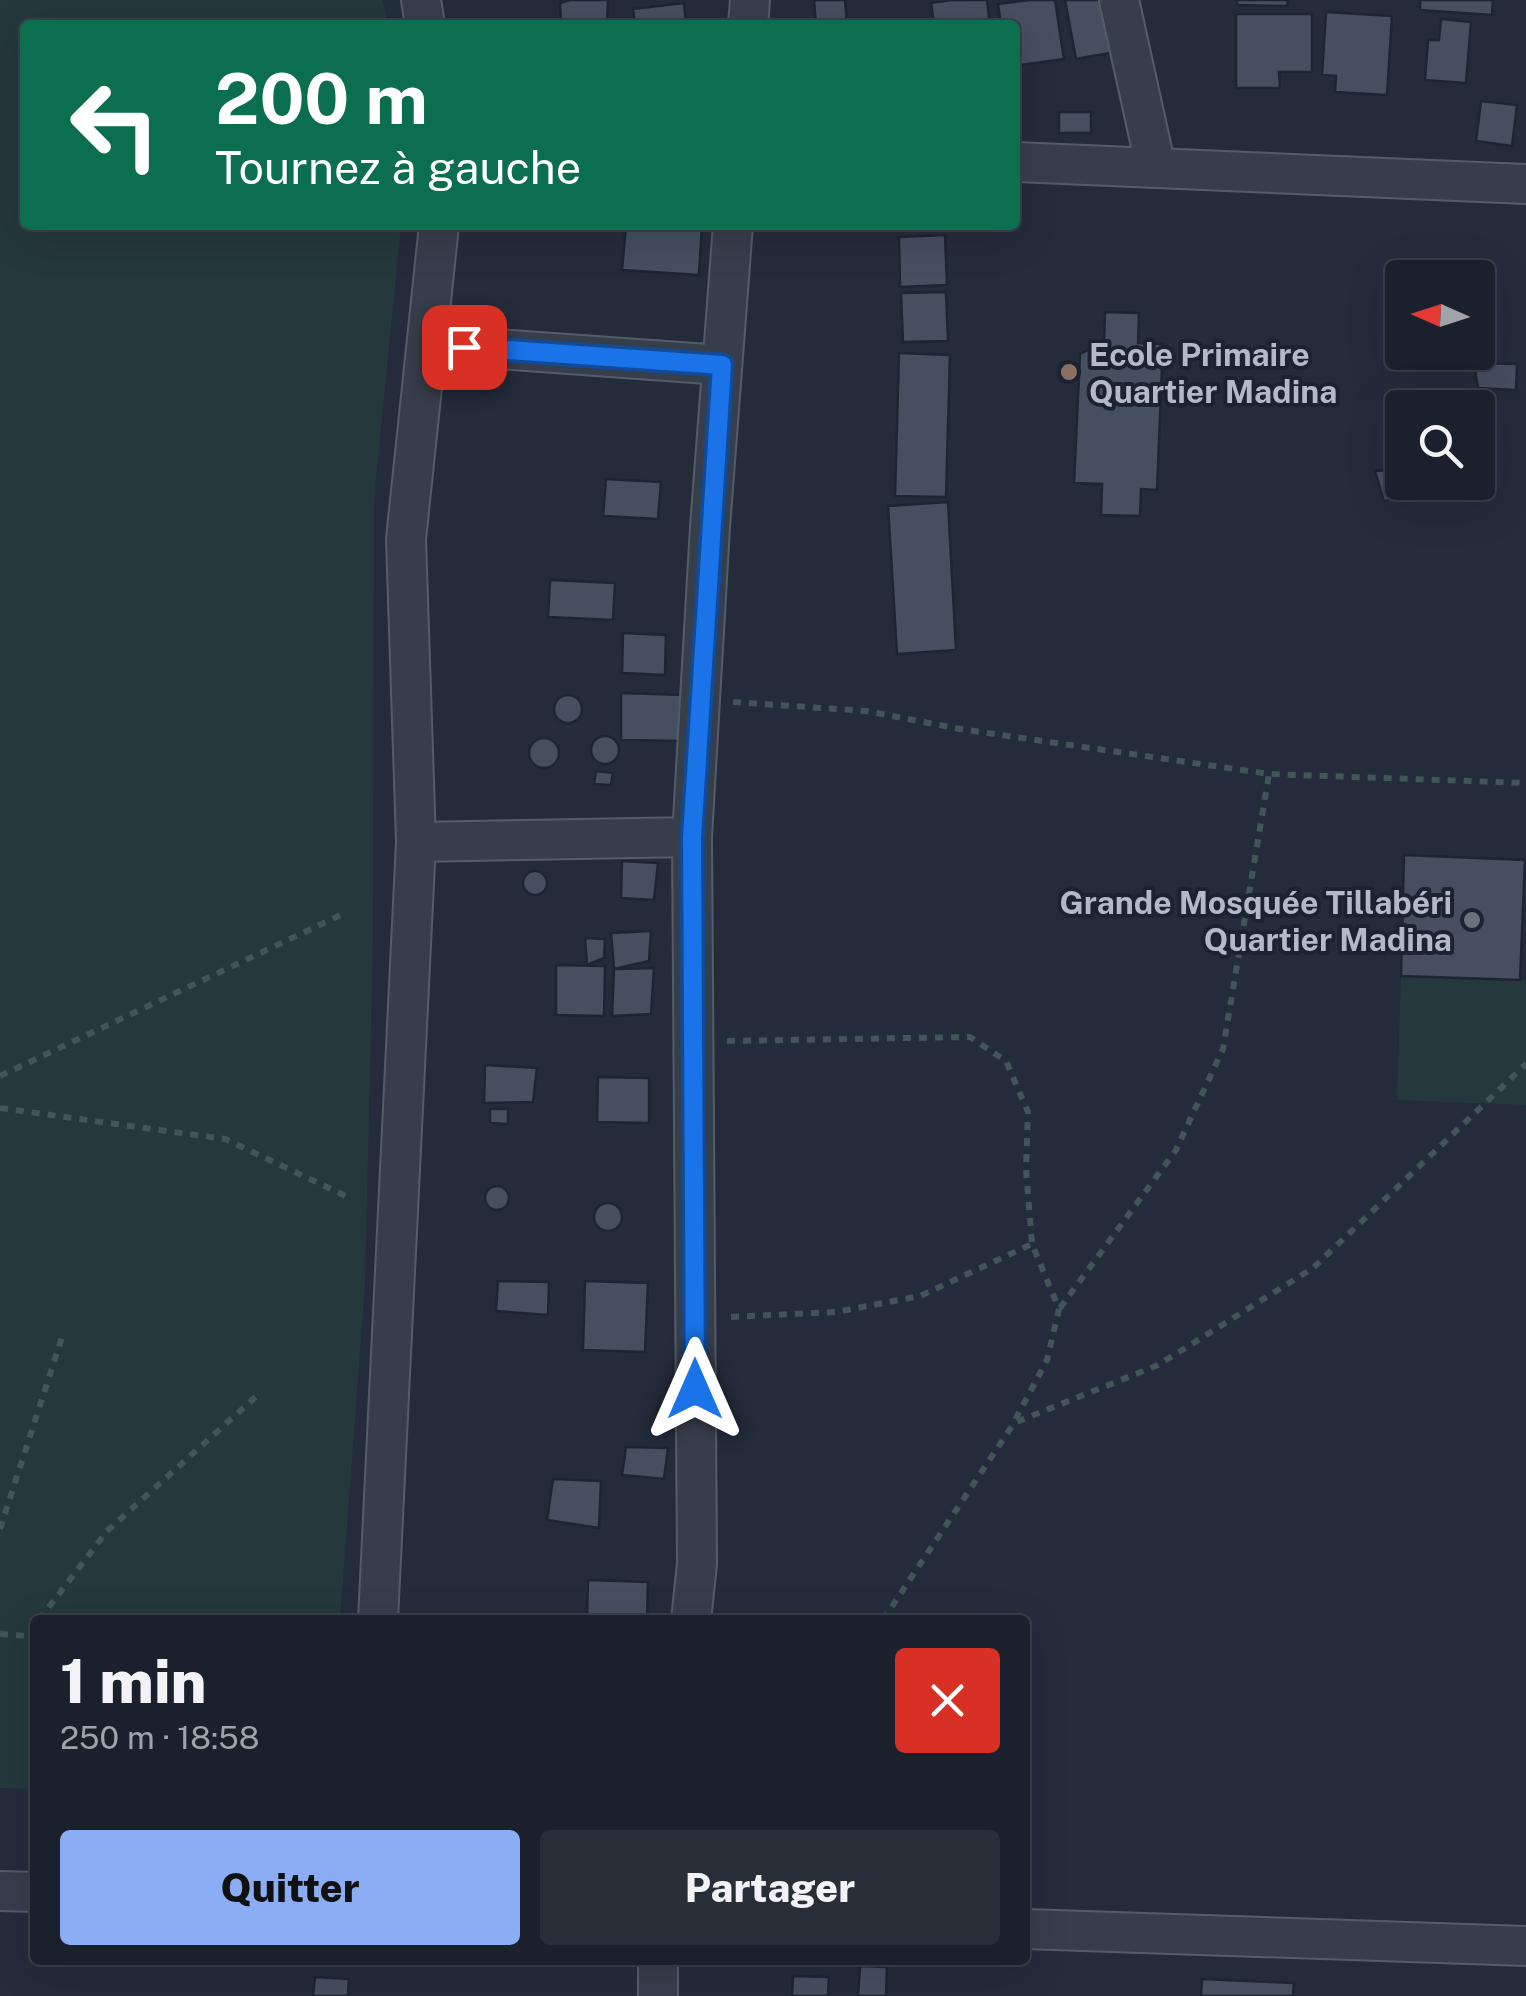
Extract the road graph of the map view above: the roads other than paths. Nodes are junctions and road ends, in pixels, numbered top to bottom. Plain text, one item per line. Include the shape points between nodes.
1 (1119, 0) edge
2 (1020, 162) edge
3 (1156, 168) junction
4 (1526, 184) edge
5 (439, 230) edge
6 (733, 230) edge
7 (426, 344) junction
8 (722, 365) junction
9 (692, 838) junction
10 (416, 842) junction
11 (378, 1615) edge
12 (692, 1615) edge
13 (0, 1891) edge
14 (30, 1892) edge
15 (1030, 1928) edge
16 (1526, 1946) edge
17 (658, 1965) edge
18 (658, 1996) edge

1 - 3 street
2 - 3 street
3 - 4 street
5 - 7 street
6 - 8 street
7 - 8 street
7 - 10 street via 406,539
8 - 9 street
9 - 10 street
9 - 12 street via 697,1564
10 - 11 street
13 - 14 street
15 - 16 street
17 - 18 street

